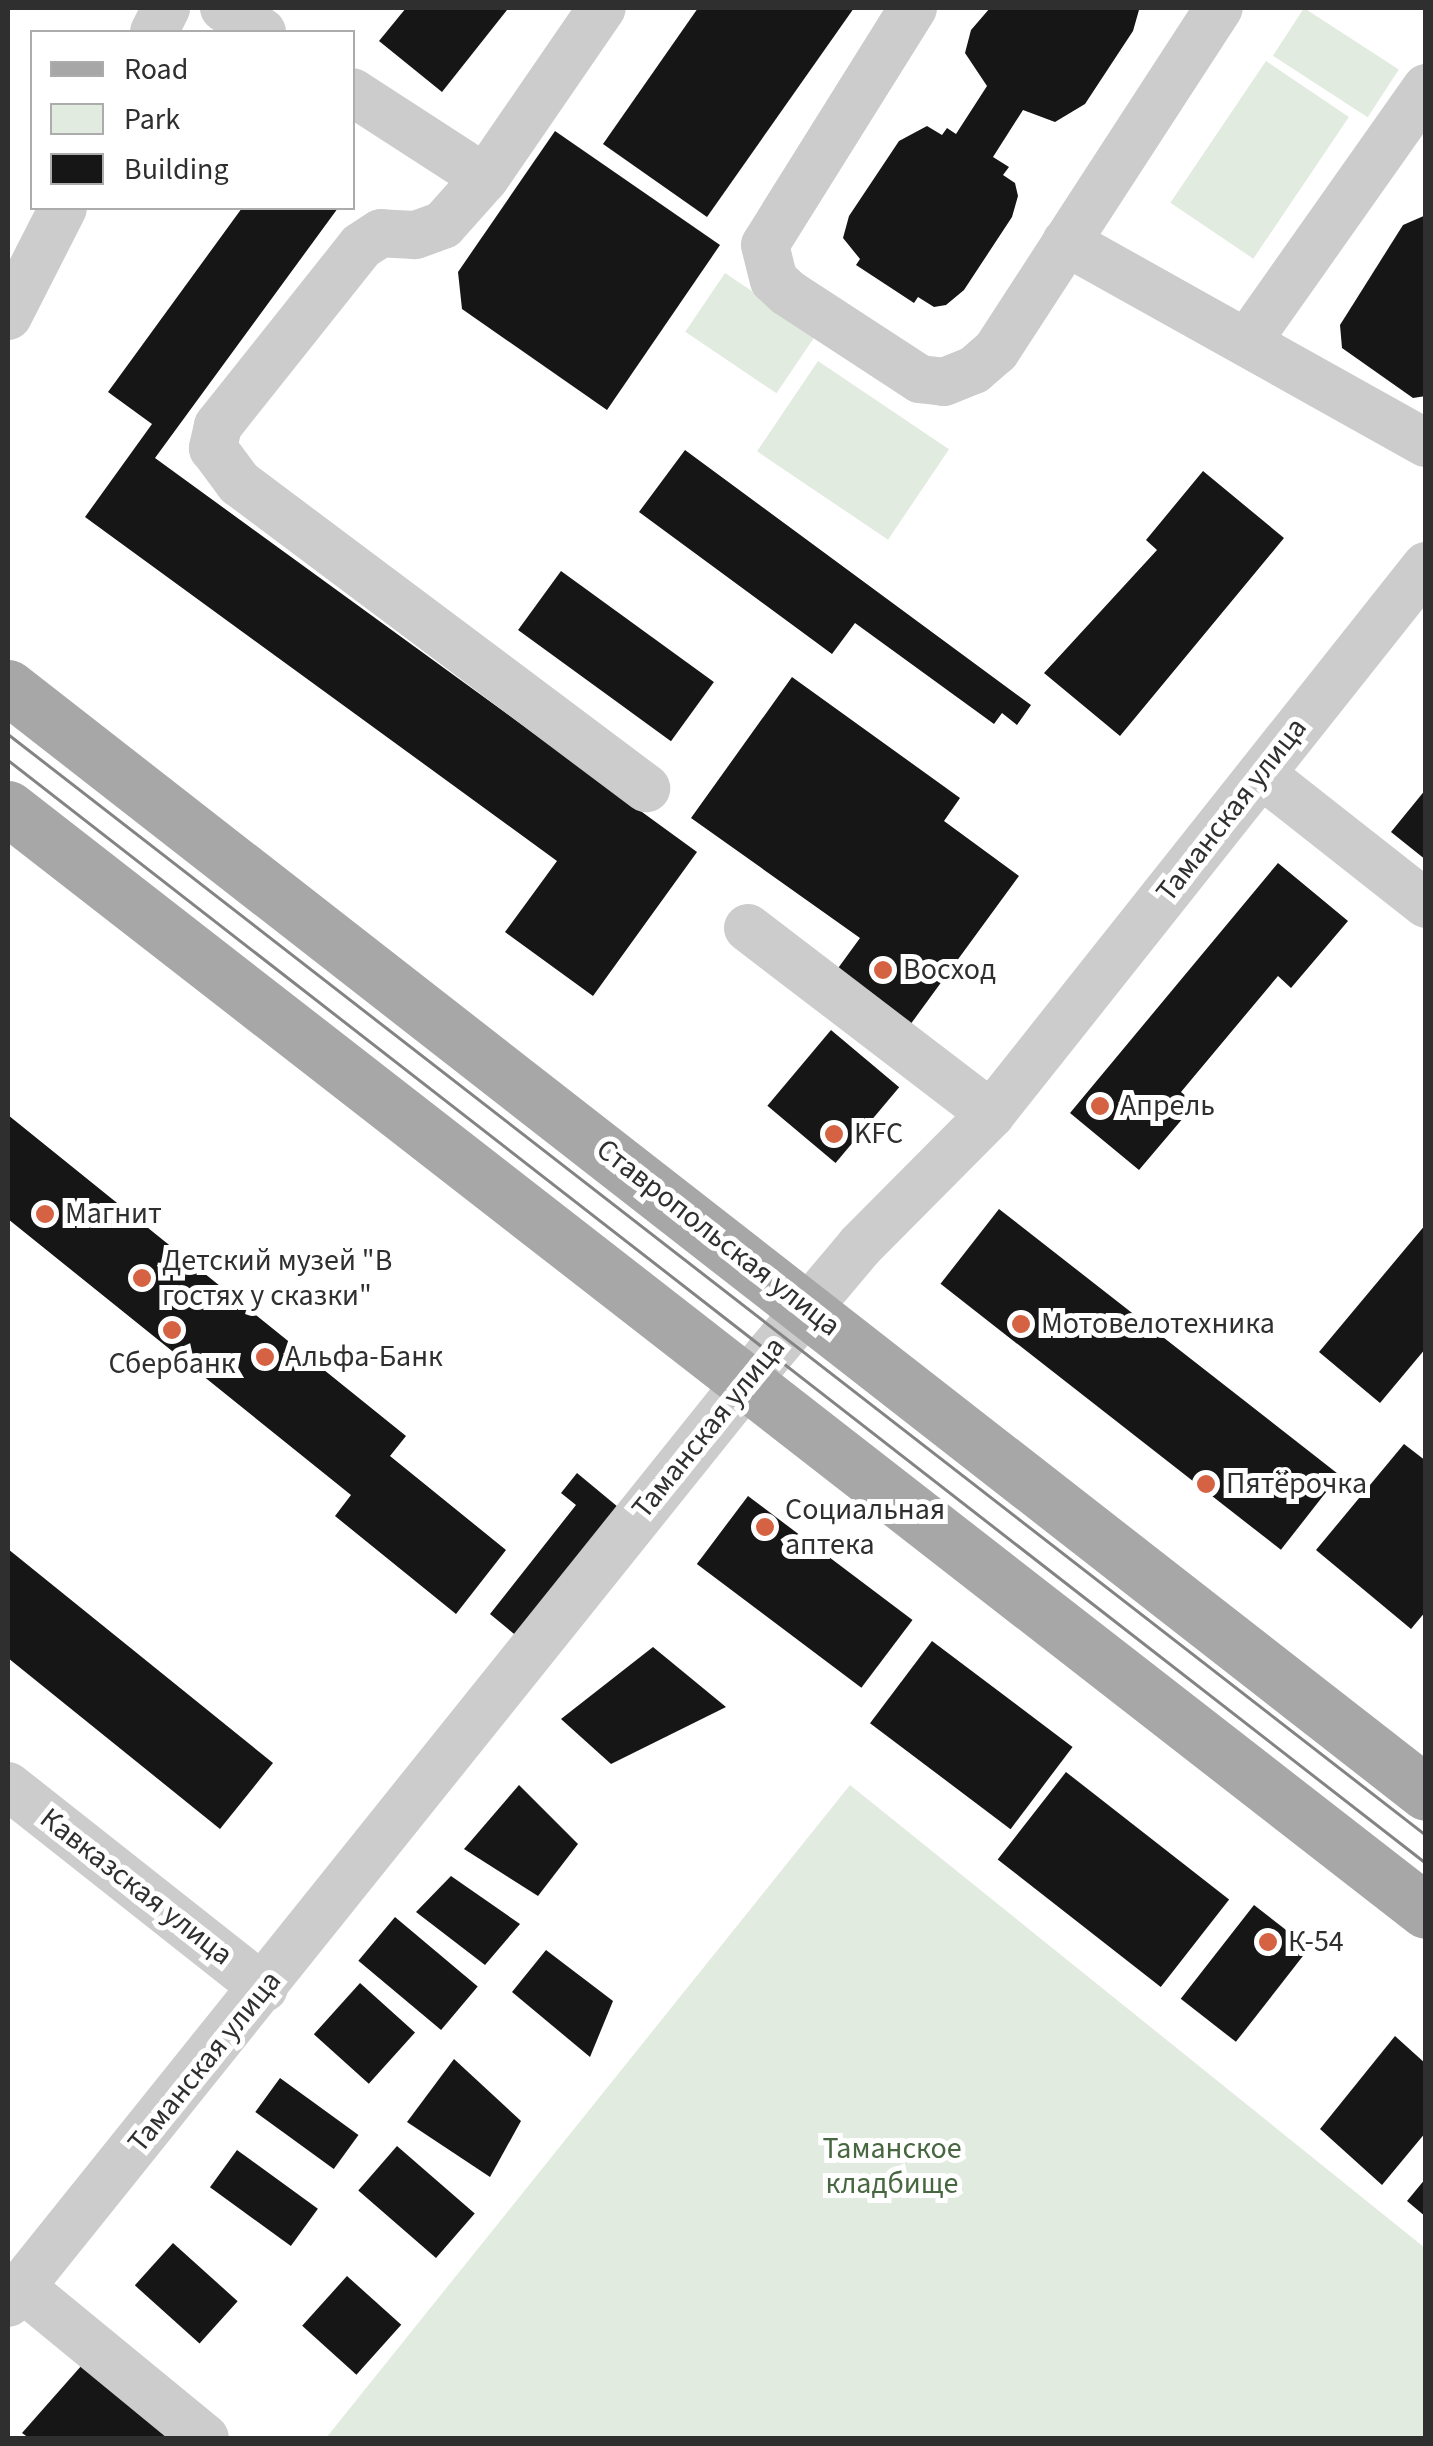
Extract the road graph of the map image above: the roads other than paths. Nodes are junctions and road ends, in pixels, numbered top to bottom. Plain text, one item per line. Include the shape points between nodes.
1 (224, 8) edge
2 (602, 8) edge
3 (913, 8) edge
4 (1219, 8) edge
5 (259, 30) edge
6 (1426, 88) edge
7 (355, 94) edge
8 (485, 178) junction
9 (63, 210) edge
10 (1066, 242) junction
11 (8, 316) edge
12 (1247, 342) junction
13 (1426, 443) edge
14 (1426, 566) edge
15 (8, 687) edge
16 (1261, 774) junction
17 (646, 788) dead end
18 (8, 808) edge
19 (1426, 904) edge
20 (748, 928) dead end
21 (991, 1114) junction
22 (808, 1307) junction
23 (746, 1382) junction
24 (8, 1788) edge
25 (1426, 1793) edge
26 (1426, 1911) edge
27 (264, 1988) junction
28 (14, 2295) edge
29 (205, 2438) edge

1 - 5 street
2 - 8 street
3 - 10 street via 770,230 764,245 774,280 920,379 944,382 974,370 996,351
4 - 10 street
6 - 12 street
7 - 8 street
8 - 17 street via 442,225 415,235 382,233 361,246 218,426 213,448 238,483
9 - 11 street
10 - 12 street
12 - 13 street
14 - 16 street, Таманская улица
15 - 22 main road, Ставропольская улица
16 - 19 street
16 - 21 street, Таманская улица
18 - 23 main road
20 - 21 street
21 - 22 street, Таманская улица
22 - 23 street, Таманская улица
22 - 25 main road, Ставропольская улица
23 - 26 main road
23 - 27 street, Таманская улица
24 - 27 street, Кавказская улица
27 - 28 street, Таманская улица
28 - 29 street

